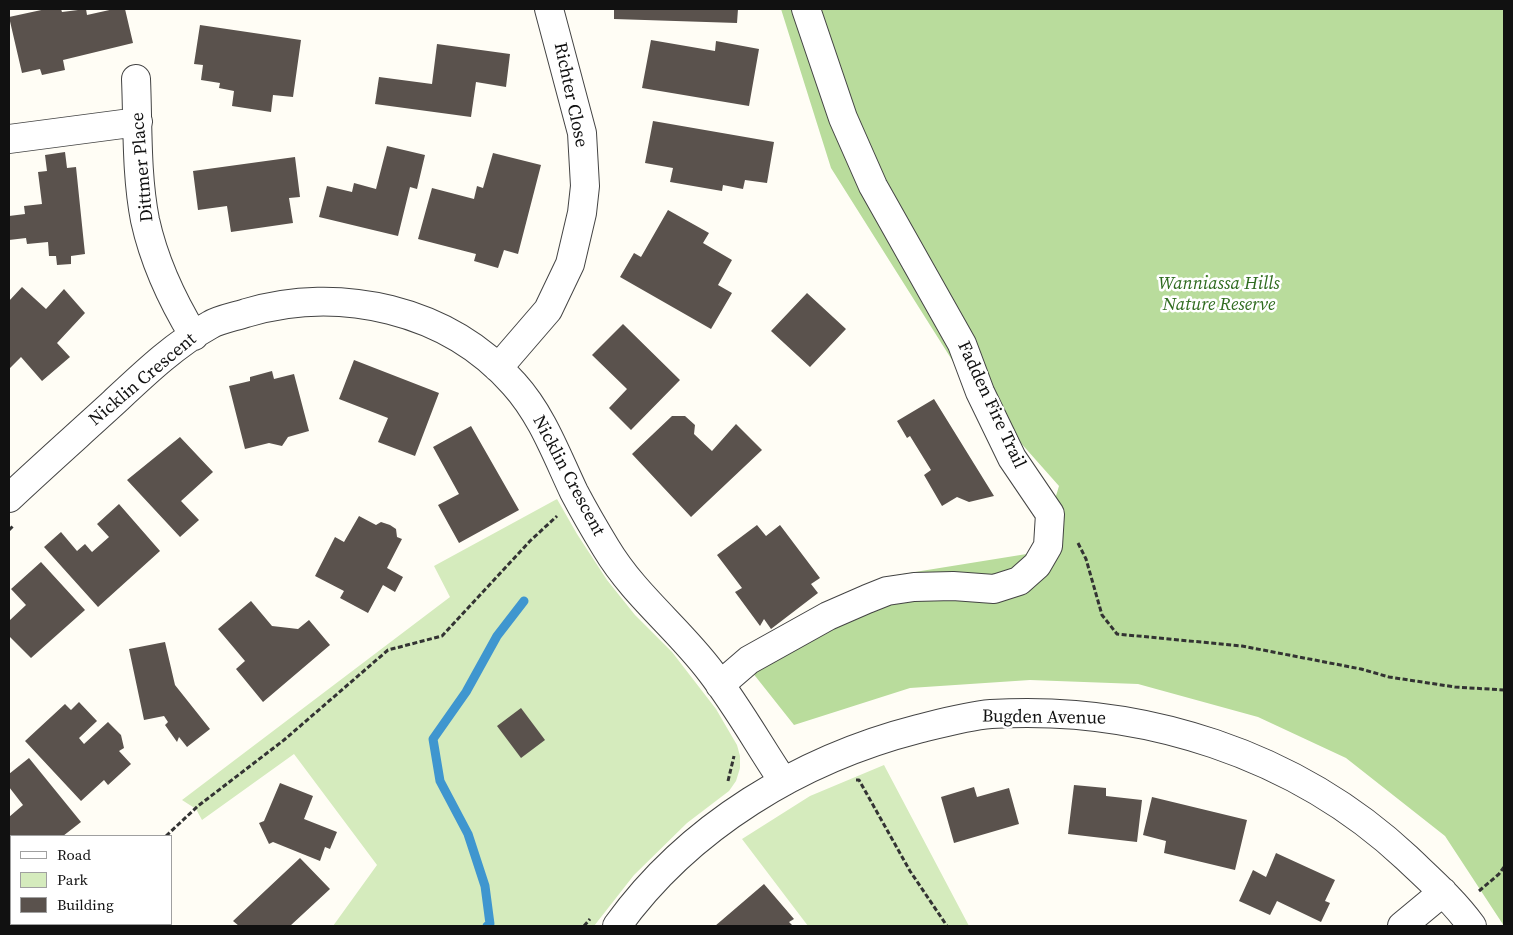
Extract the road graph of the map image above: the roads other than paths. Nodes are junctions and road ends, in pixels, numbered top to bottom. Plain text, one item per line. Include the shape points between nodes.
1 (549, 9) edge
2 (806, 9) edge
3 (136, 78) dead end
4 (138, 122) junction
5 (9, 139) edge
6 (194, 336) junction
7 (498, 368) junction
8 (9, 498) edge
9 (720, 685) junction
10 (782, 781) junction
11 (1443, 892) junction
12 (607, 919) edge
13 (1402, 926) edge
14 (1472, 926) edge

1 - 7 street, Richter Close via 582,133 585,186 582,213 570,264 548,310
2 - 9 street, Fadden Fire Trail via 843,118 873,186 944,310 1012,458 1050,514 1048,546 1037,565 1019,581 994,589 952,586 887,591 828,616 749,660
3 - 4 street, Dittmer Place
4 - 5 street
4 - 6 street, Dittmer Place via 145,220 161,272
6 - 7 street, Nicklin Crescent via 212,324 269,306 310,300 347,302 384,308 426,321 462,341
6 - 8 street, Nicklin Crescent via 153,366
7 - 9 street, Nicklin Crescent via 542,422 576,495 608,551
9 - 10 street, Nicklin Crescent
10 - 11 street, Bugden Avenue via 865,744 949,721 990,714 1074,715 1120,720 1227,748 1311,786 1352,812 1391,843
10 - 12 street, Bugden Avenue via 749,801 686,850 629,910
11 - 13 street
11 - 14 street, Bugden Avenue

